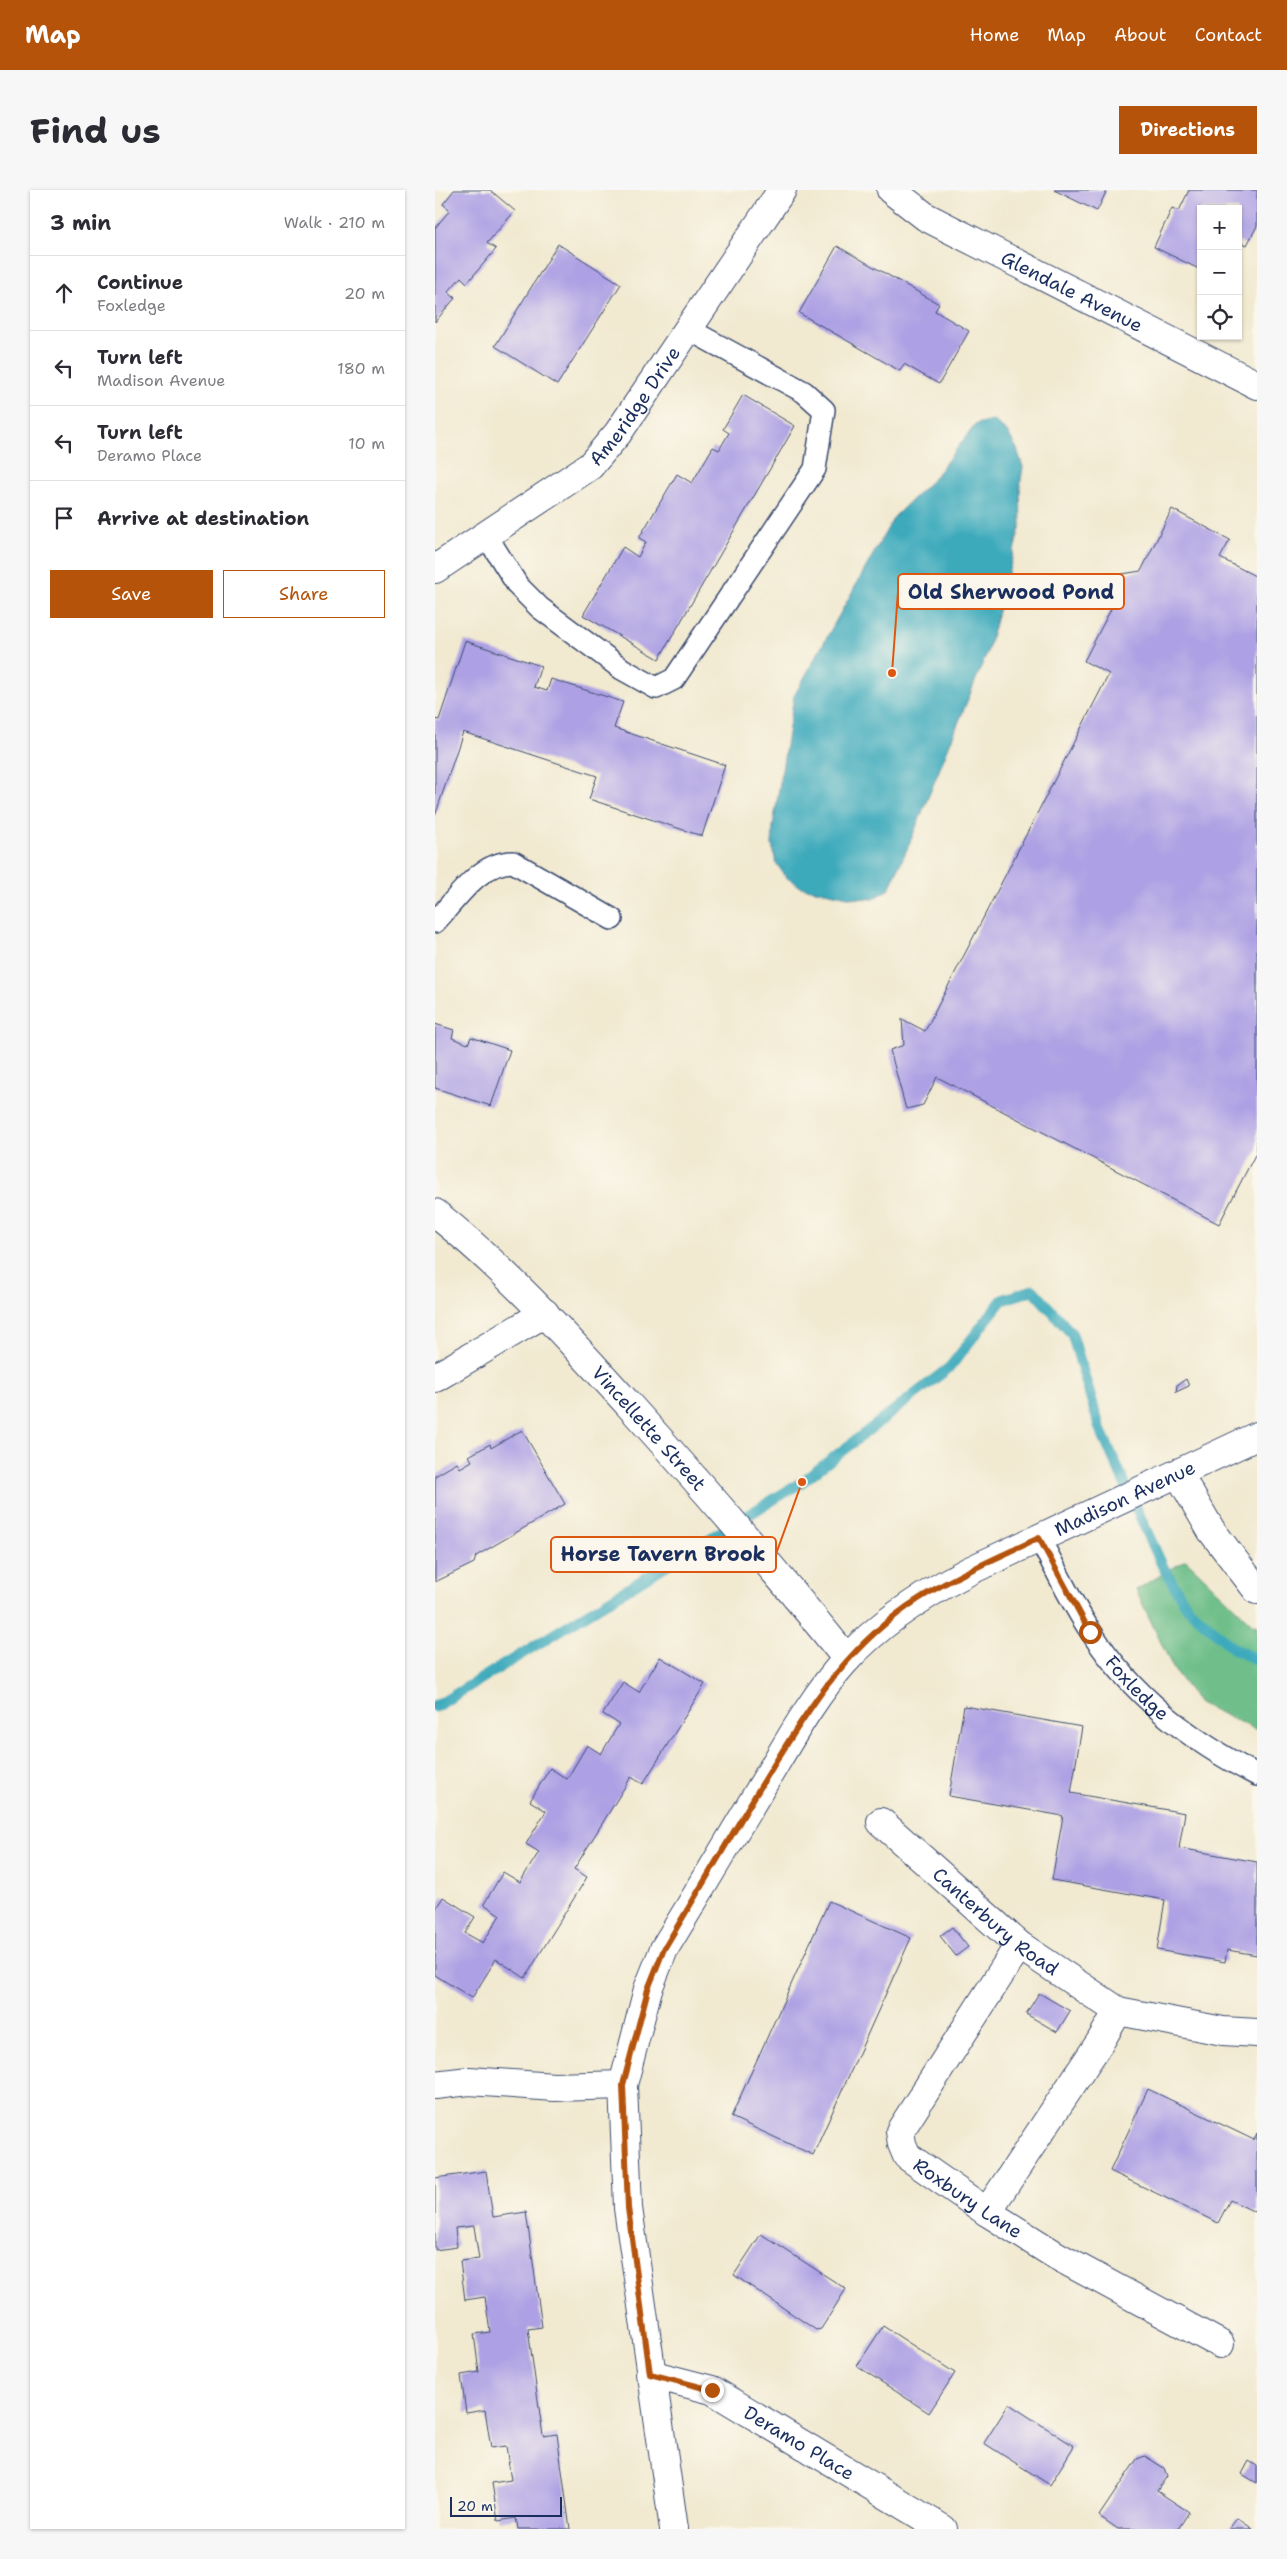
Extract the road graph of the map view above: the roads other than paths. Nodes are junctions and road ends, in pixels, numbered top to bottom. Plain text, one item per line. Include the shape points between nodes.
1 (782, 190) edge
2 (891, 190) edge
3 (688, 330) junction
4 (1257, 385) edge
5 (486, 535) junction
6 (435, 569) edge
7 (612, 919) dead end
8 (435, 922) edge
9 (435, 1214) edge
10 (545, 1313) junction
11 (435, 1378) edge
12 (1257, 1436) edge
13 (1168, 1478) junction
14 (1039, 1538) junction
15 (1257, 1590) edge
16 (847, 1658) junction
17 (1257, 1775) edge
18 (881, 1822) dead end
19 (1019, 1945) junction
20 (1118, 2011) junction
21 (1257, 2033) edge
22 (435, 2085) edge
23 (623, 2085) junction
24 (987, 2212) junction
25 (1220, 2344) dead end
26 (650, 2374) junction
27 (674, 2529) edge
28 (943, 2529) edge

1 - 3 street, Ameridge Drive
2 - 4 street, Glendale Avenue via 926,217
3 - 5 street, Ameridge Drive via 618,433 590,466
3 - 5 lane via 804,392 824,410 815,469 674,679 656,688 622,669 539,608 519,586
5 - 6 street, Ameridge Drive
7 - 8 lane via 513,862 500,862 485,869
9 - 10 street, Vincellette Street via 481,1250
10 - 11 street
10 - 16 street, Vincellette Street via 756,1546
12 - 13 street, Madison Avenue
13 - 14 street, Madison Avenue
13 - 15 street
14 - 16 street, Madison Avenue via 933,1590 907,1607
14 - 17 lane, Foxledge via 1090,1632 1132,1685 1195,1740
16 - 23 street, Madison Avenue via 803,1718 664,1949 648,1989
18 - 19 street, Canterbury Road
19 - 20 street, Canterbury Road
19 - 24 street, Roxbury Lane via 901,2131 907,2156
20 - 21 street, Canterbury Road via 1223,2031
20 - 24 street
22 - 23 street via 469,2081 553,2087
23 - 26 street, Madison Avenue via 628,2208
24 - 25 street, Roxbury Lane via 1057,2256
26 - 27 street, Madison Avenue
26 - 28 street, Deramo Place via 712,2390

